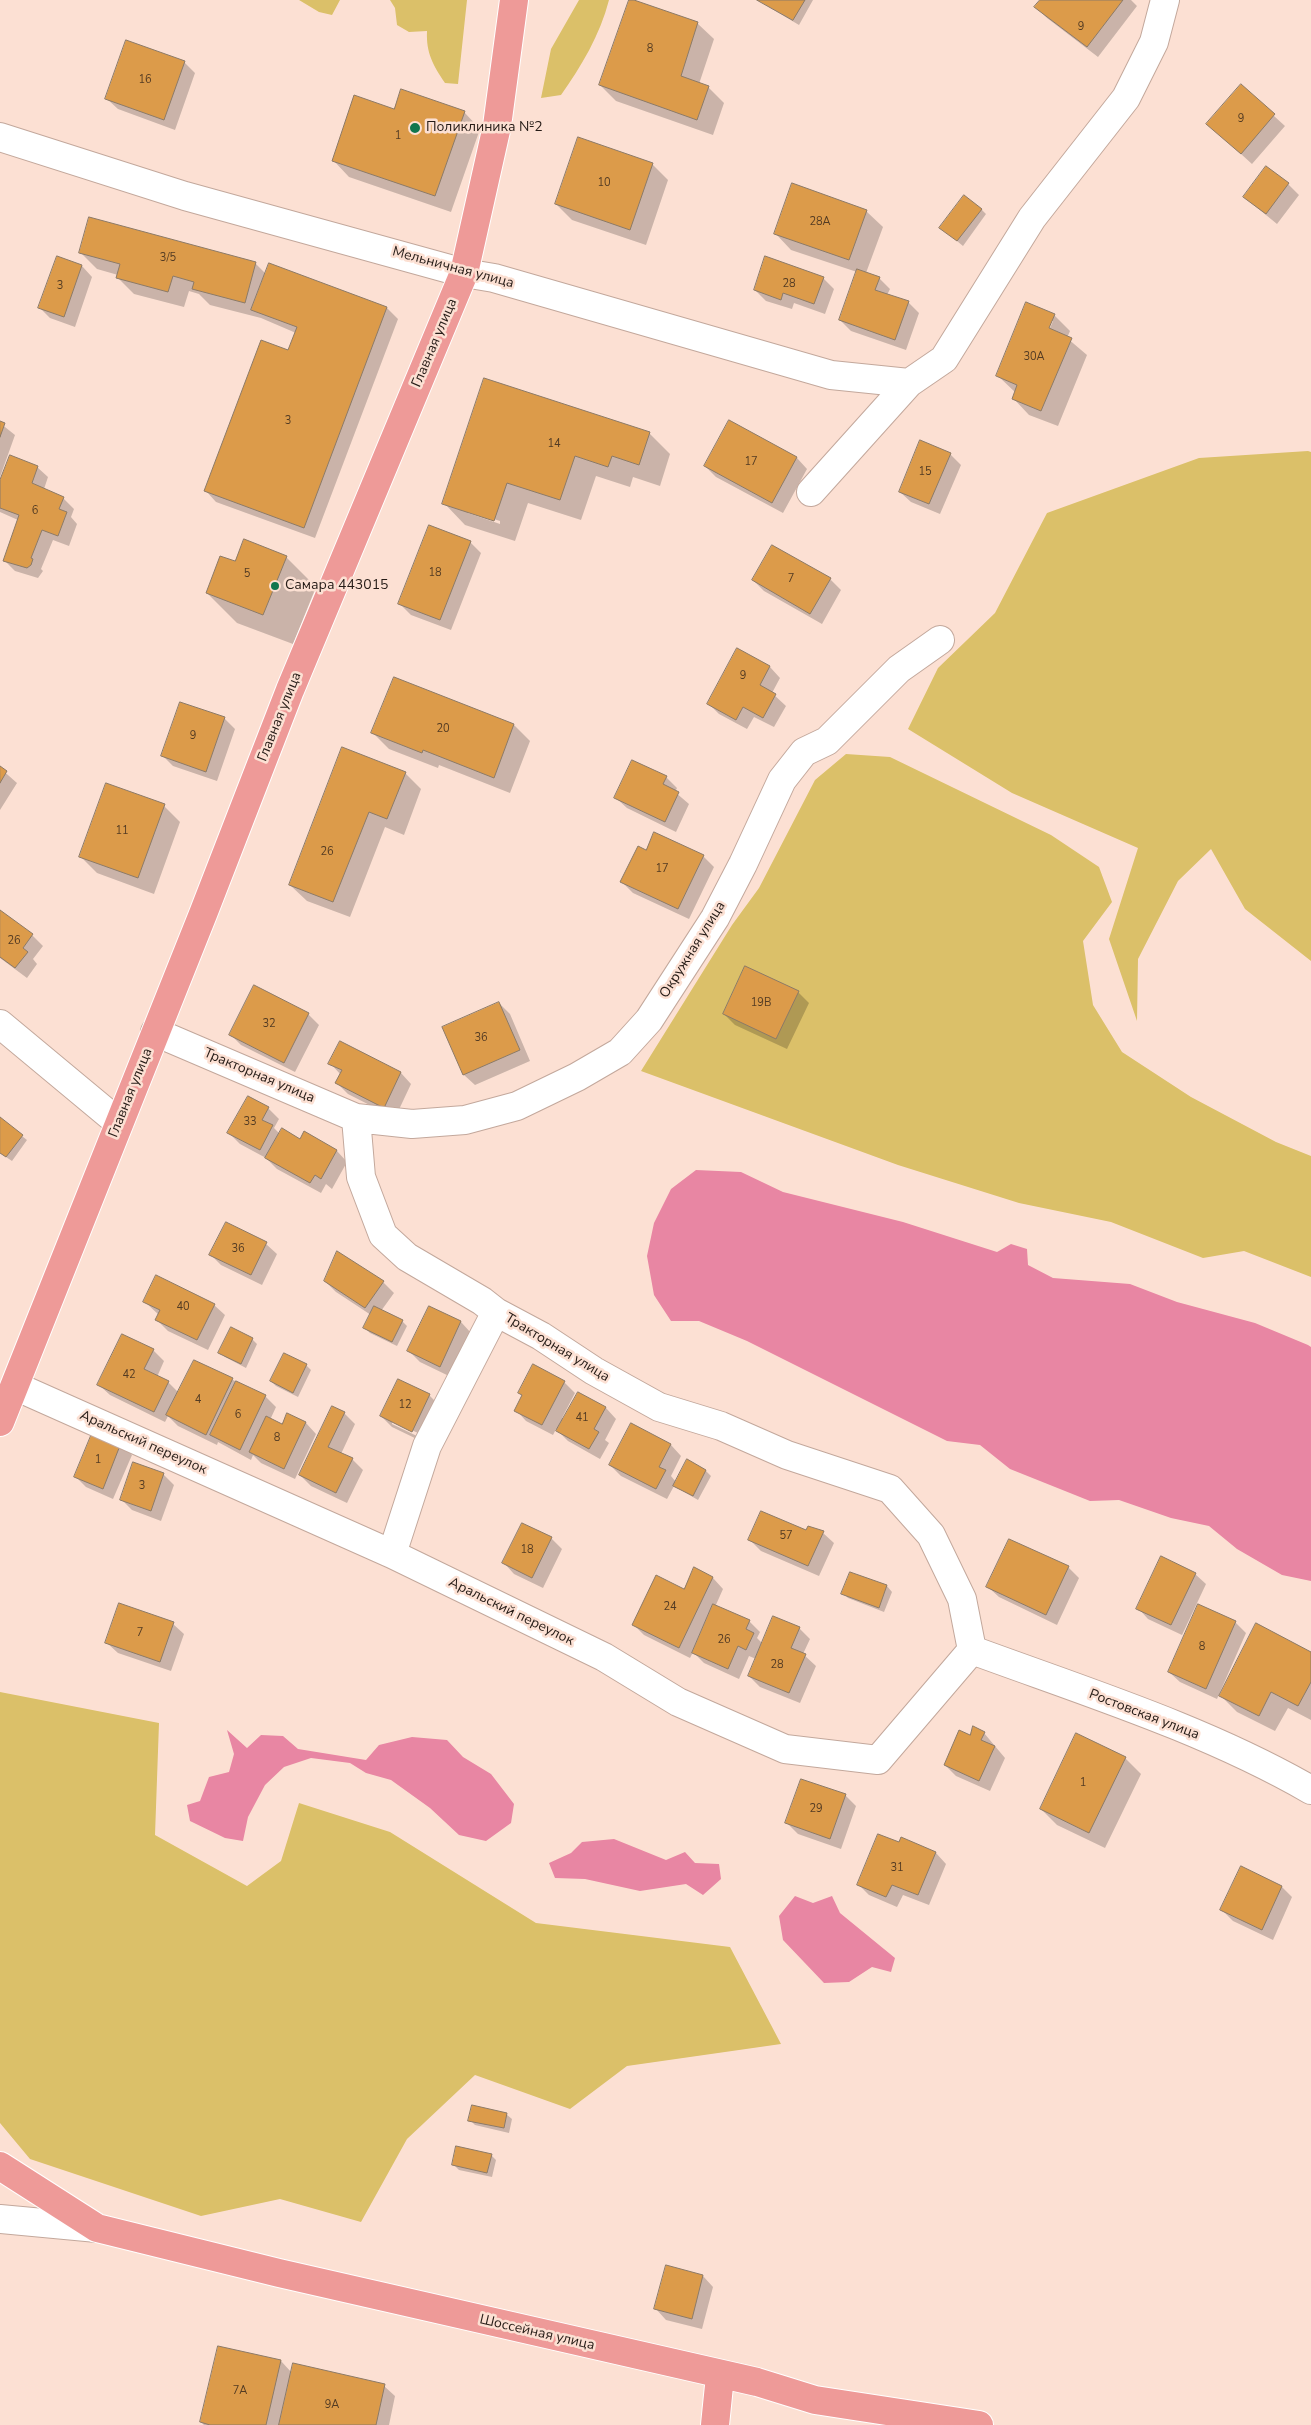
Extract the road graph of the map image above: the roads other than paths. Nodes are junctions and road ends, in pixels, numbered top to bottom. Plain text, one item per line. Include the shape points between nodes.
1 (514, 0) edge
2 (1165, 0) edge
3 (0, 138) edge
4 (464, 273) junction
5 (909, 383) junction
6 (811, 492) dead end
7 (940, 640) dead end
8 (0, 1024) edge
9 (155, 1032) junction
10 (356, 1118) junction
11 (119, 1123) junction
12 (496, 1312) junction
13 (16, 1386) junction
14 (0, 1422) edge
15 (392, 1554) junction
16 (972, 1650) junction
17 (1311, 1790) edge
18 (0, 2166) edge
19 (0, 2219) edge
20 (97, 2228) junction
21 (720, 2376) junction
22 (715, 2425) edge
23 (979, 2425) edge

1 - 4 main road, Главная улица via 497,126
2 - 5 street via 1154,42 1126,98 1032,218 944,359
3 - 4 street, Мельничная улица via 185,196
4 - 5 street, Мельничная улица via 494,278 832,375
4 - 9 main road, Главная улица via 290,690
5 - 6 street
7 - 10 street, Окружная улица via 899,669 827,741 804,752 782,780 715,918 649,1020 620,1052 577,1078 517,1106 465,1120 412,1124
8 - 11 street
9 - 10 street, Тракторная улица
9 - 11 main road, Главная улица
10 - 12 street, Тракторная улица via 361,1177 382,1235 407,1257
11 - 13 main road, Главная улица
12 - 15 street via 427,1446
12 - 16 street, Тракторная улица via 659,1406 720,1426 787,1455 890,1489 931,1535 962,1599
13 - 14 main road, Главная улица
13 - 15 street, Аральский переулок
15 - 16 street, Аральский переулок via 604,1657 678,1702 785,1749 878,1760
16 - 17 street, Ростовская улица via 1163,1721 1275,1770
18 - 20 main road
19 - 20 street
20 - 21 main road, Шоссейная улица
21 - 22 main road
21 - 23 main road, Шоссейная улица via 757,2382 815,2400

